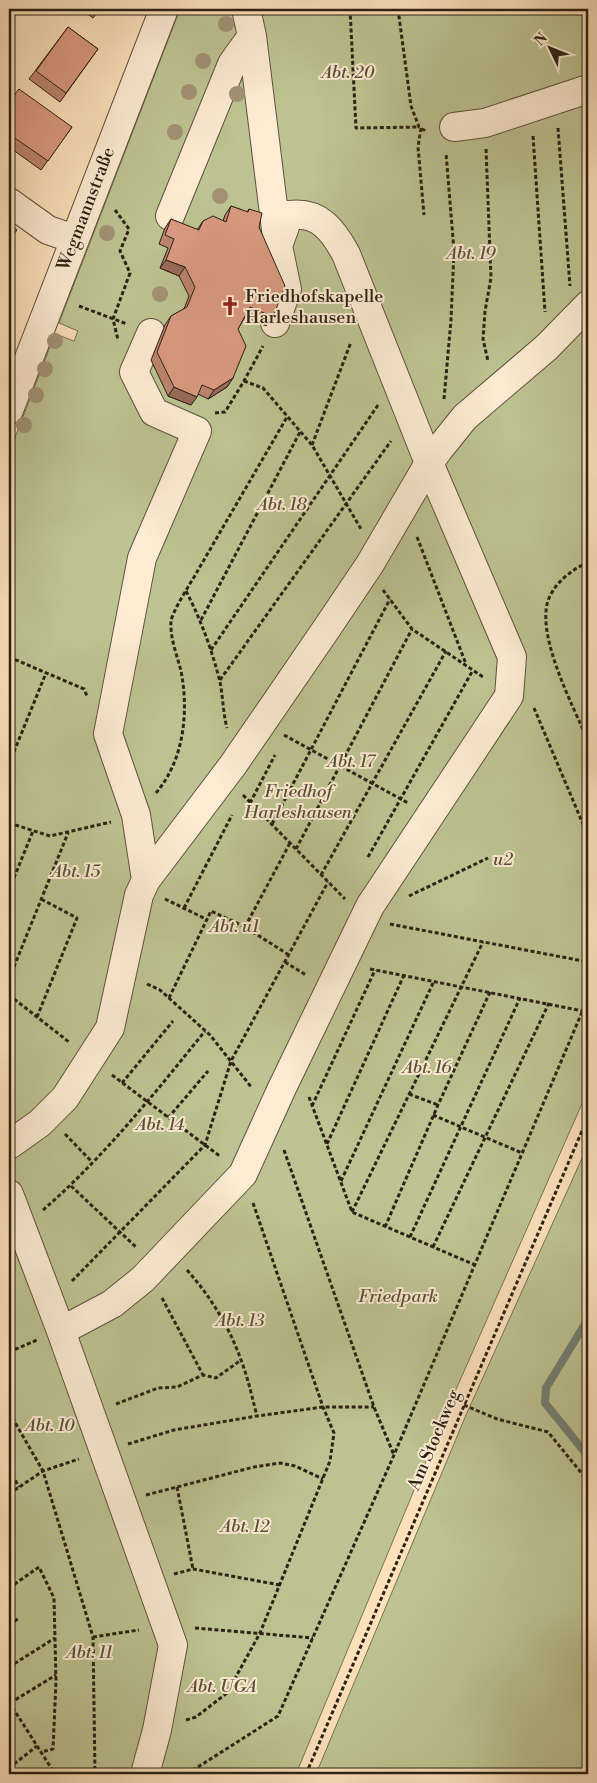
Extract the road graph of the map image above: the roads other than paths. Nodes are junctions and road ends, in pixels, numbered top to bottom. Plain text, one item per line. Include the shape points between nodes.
1 (164, 9) edge
2 (246, 9) edge
3 (252, 36) junction
4 (588, 89) edge
5 (449, 128) road end
6 (9, 202) edge
7 (170, 216) dead end
8 (74, 239) junction
9 (278, 246) junction
10 (580, 313) edge
11 (275, 323) edge
12 (151, 333) dead end
13 (9, 410) edge
14 (429, 463) junction
15 (146, 880) junction
16 (9, 1145) edge
17 (9, 1194) edge
18 (61, 1331) junction
19 (145, 1774) edge

1 - 8 street, Wegmannstraße
2 - 3 street
3 - 7 street via 232,64
3 - 9 street
4 - 5 street via 485,123
6 - 8 street via 48,230
8 - 13 street, Wegmannstraße
9 - 11 street via 287,289
9 - 14 street via 289,216 302,214 314,218 338,238
10 - 14 street via 547,347 465,417
12 - 15 street via 134,372 154,412 197,431 142,558 108,734 136,815
14 - 15 street via 370,564 224,776
14 - 18 street via 512,657 520,699 430,815 370,906 243,1174 158,1263 112,1304
15 - 16 street via 139,895 110,1028 66,1098 40,1123
17 - 18 street
18 - 19 street via 173,1645

